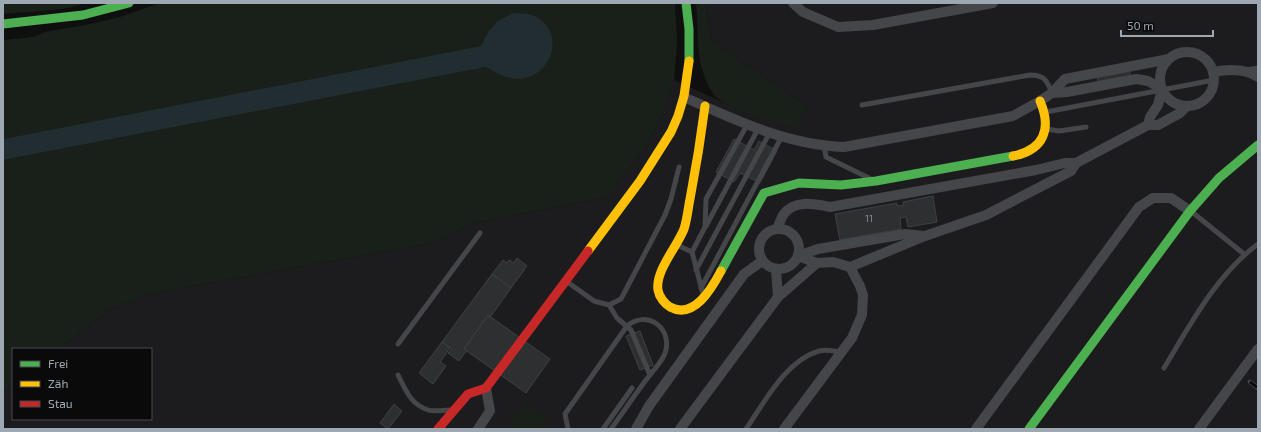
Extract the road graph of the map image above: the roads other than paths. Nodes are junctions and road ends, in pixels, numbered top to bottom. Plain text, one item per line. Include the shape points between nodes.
1 (130, 3) edge
2 (686, 3) edge
3 (793, 3) edge
4 (993, 3) edge
5 (3, 24) edge
6 (1169, 59) junction
7 (1258, 68) edge
8 (1242, 70) junction
9 (1213, 76) junction
10 (1258, 77) edge
11 (1162, 89) junction
12 (1052, 92) junction
13 (684, 97) junction
14 (1040, 101) junction
15 (862, 105) dead end
16 (705, 106) junction
17 (1187, 106) junction
18 (1045, 112) junction
19 (747, 125) junction
20 (1148, 125) junction
21 (1086, 127) dead end
22 (758, 129) junction
23 (1045, 129) junction
24 (770, 132) junction
25 (782, 136) junction
26 (1258, 145) edge
27 (824, 146) junction
28 (1076, 163) junction
29 (679, 167) dead end
30 (876, 181) junction
31 (1190, 211) junction
32 (705, 227) junction
33 (777, 229) junction
34 (480, 233) dead end
35 (926, 236) junction
36 (676, 244) junction
37 (1258, 244) edge
38 (692, 252) junction
39 (1244, 254) junction
40 (798, 256) junction
41 (762, 261) junction
42 (817, 263) junction
43 (850, 267) junction
44 (696, 270) junction
45 (776, 270) junction
46 (565, 281) junction
47 (701, 288) junction
48 (704, 297) junction
49 (778, 297) junction
50 (609, 305) junction
51 (627, 326) junction
52 (398, 344) dead end
53 (840, 352) junction
54 (1256, 354) edge
55 (1164, 368) dead end
56 (650, 374) junction
57 (398, 375) dead end
58 (486, 388) junction
59 (632, 388) dead end
60 (455, 410) junction
61 (438, 429) edge
62 (478, 429) edge
63 (568, 429) edge
64 (603, 429) edge
65 (611, 429) edge
66 (636, 429) edge
67 (680, 429) edge
68 (746, 429) edge
69 (784, 429) edge
70 (976, 429) edge
71 (1029, 429) edge
72 (1199, 429) edge

1 - 5 street via 72,17
2 - 13 street via 689,40
3 - 4 street via 803,12 838,27 873,25
6 - 9 street via 1181,53 1195,53 1206,61
6 - 11 street via 1162,68
6 - 12 street via 1065,79
7 - 8 lane
8 - 9 street via 1222,70
8 - 10 street
9 - 11 lane
9 - 17 street via 1210,93 1206,98
11 - 12 street via 1148,81 1136,79 1066,92
11 - 17 street via 1172,101
11 - 18 lane
11 - 20 street via 1158,105
12 - 14 street
12 - 15 lane via 1043,77 1030,75
13 - 16 street
13 - 46 street via 668,139 625,203
14 - 18 street
14 - 27 street via 1013,116 844,146
16 - 19 street
16 - 36 street via 684,229
17 - 20 street via 1180,113 1158,125
18 - 23 street
19 - 22 street
19 - 32 lane via 706,198
20 - 28 street
21 - 23 lane via 1059,131
22 - 24 street
22 - 32 lane
23 - 30 street via 1036,147 1024,154
24 - 25 street
24 - 44 lane
25 - 27 street
25 - 47 lane
26 - 31 street via 1219,178
27 - 30 lane via 826,157
28 - 33 street via 830,207 803,204 792,207 784,214
28 - 35 street via 1071,171 986,215
29 - 50 lane via 665,215 621,299
30 - 48 street via 841,185 799,183 764,193 713,286
31 - 39 lane
31 - 70 street via 1171,198 1153,198 1139,206
31 - 71 street
32 - 38 lane
33 - 40 street via 793,234 799,244
33 - 41 street via 764,235 760,241 759,255
34 - 52 lane
35 - 40 street via 905,234 818,249
35 - 43 street
36 - 38 lane
36 - 48 street via 659,281 658,291 661,297 665,304 680,310 696,305
37 - 39 lane
38 - 44 lane
39 - 55 lane via 1198,312
40 - 42 street
40 - 45 street via 788,268
41 - 45 street
41 - 66 street via 744,274 649,406
42 - 43 street via 833,262
42 - 49 street
43 - 53 street via 863,295 862,315 852,338
44 - 47 lane
45 - 49 street
46 - 50 lane via 594,302
46 - 58 street
47 - 48 lane
49 - 67 street
50 - 51 lane via 617,318
51 - 56 lane
51 - 56 lane via 632,322 649,320 658,324 664,331 666,350 662,360
51 - 63 lane via 565,414
53 - 68 lane via 818,352 792,367 779,380
53 - 69 street
54 - 72 street
56 - 65 lane
57 - 60 lane via 410,399 417,404 428,410
58 - 60 street via 468,394
58 - 62 street via 490,411
59 - 64 lane
60 - 61 street

